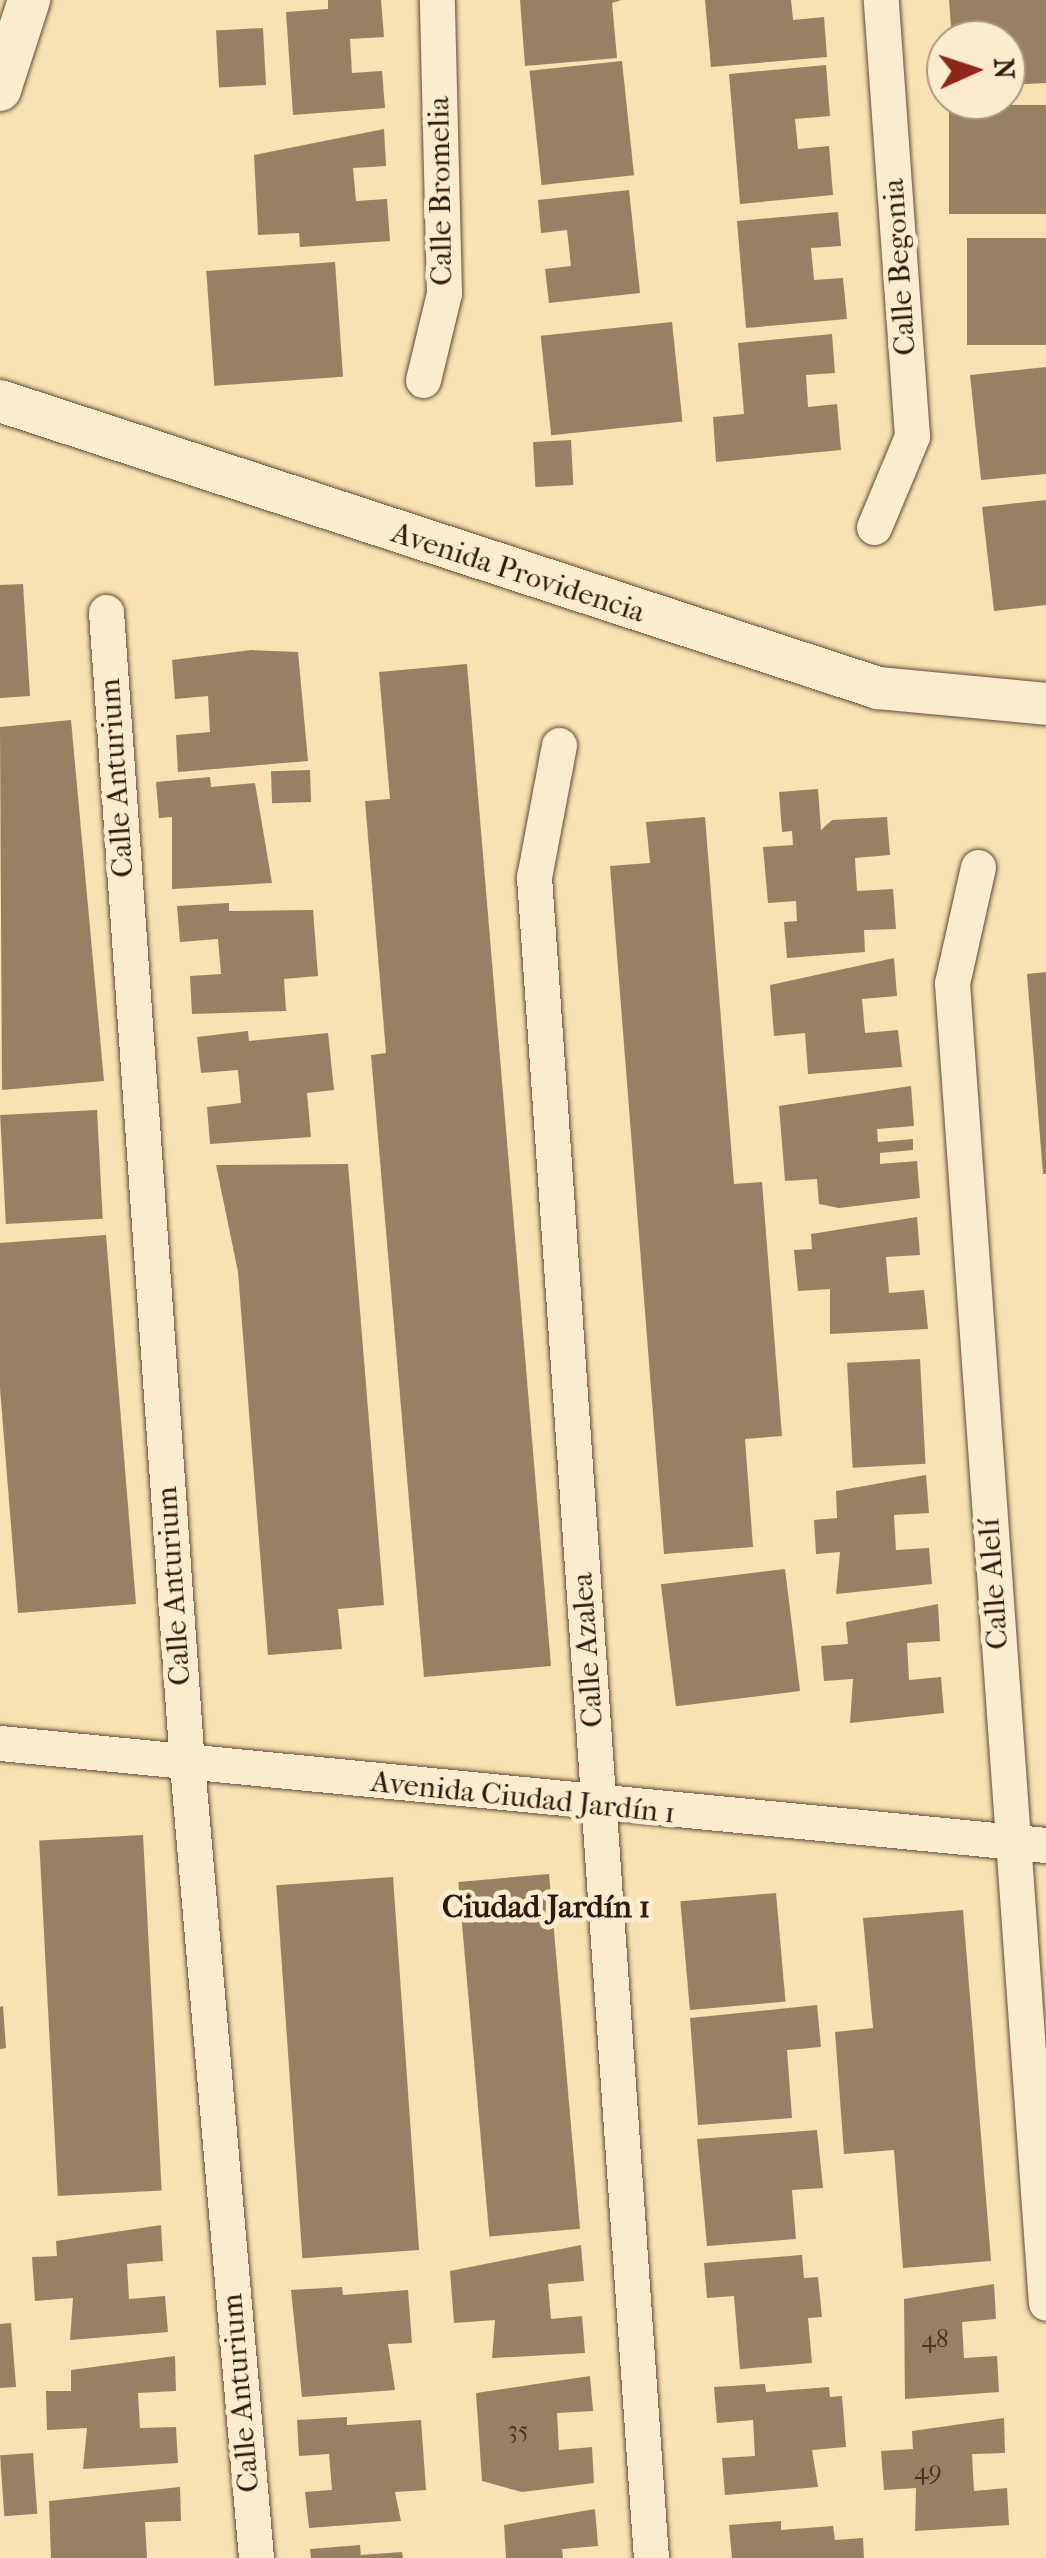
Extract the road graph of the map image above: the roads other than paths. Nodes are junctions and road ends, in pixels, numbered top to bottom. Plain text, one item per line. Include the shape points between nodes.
1 (30, 0) edge
2 (437, 0) edge
3 (881, 0) edge
4 (0, 90) edge
5 (424, 380) dead end
6 (0, 400) edge
7 (874, 526) dead end
8 (106, 612) dead end
9 (1046, 704) edge
10 (560, 745) dead end
11 (978, 867) dead end
12 (0, 1744) edge
13 (187, 1764) junction
14 (599, 1806) junction
15 (1029, 1846) edge
16 (1046, 2303) edge
17 (256, 2558) edge
18 (651, 2558) edge

1 - 4 street
2 - 5 street, Calle Bromelia via 444,293
3 - 7 street, Calle Begonia via 912,436
6 - 9 street, Avenida Providencia via 878,688
8 - 13 street, Calle Anturium
10 - 14 street, Calle Azalea via 534,877
11 - 15 street, Calle Alelí via 952,983
12 - 13 street, Avenida Ciudad Jardín 1
13 - 14 street, Avenida Ciudad Jardín 1
13 - 17 street, Calle Anturium
14 - 15 street, Avenida Ciudad Jardín 1
14 - 18 street, Calle Azalea
15 - 16 street, Calle Alelí

